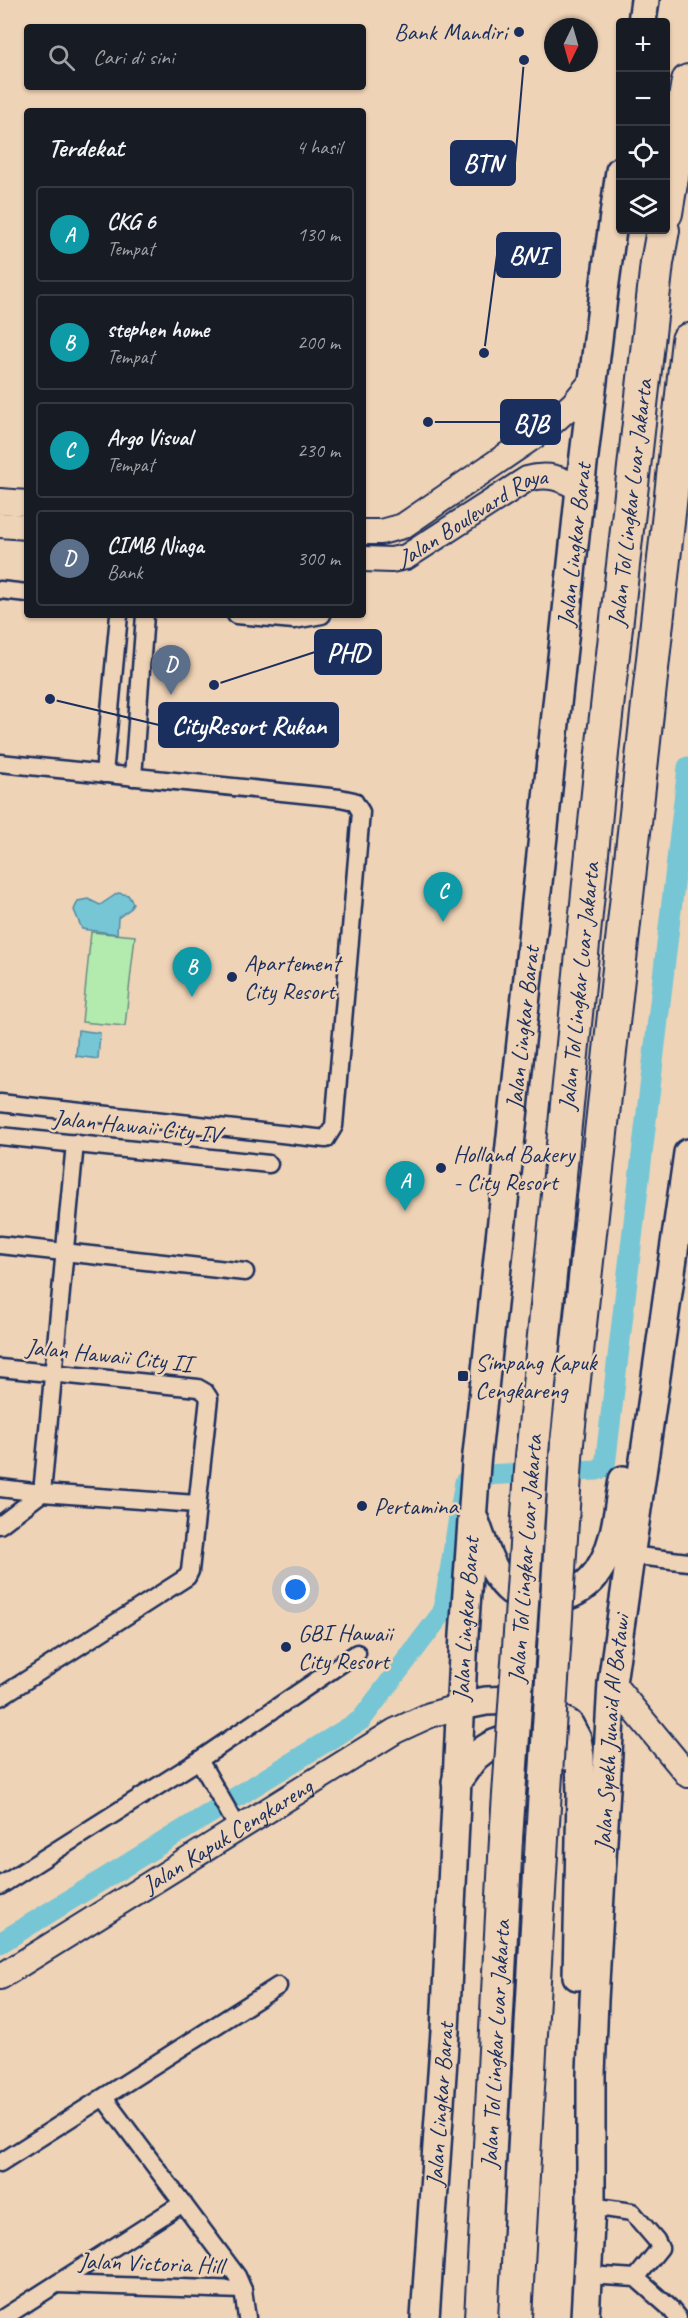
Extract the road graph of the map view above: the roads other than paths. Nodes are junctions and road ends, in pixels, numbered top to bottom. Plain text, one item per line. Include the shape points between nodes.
1 (645, 0) edge
2 (643, 18) edge
3 (688, 81) edge
4 (620, 180) edge
5 (670, 189) edge
6 (662, 234) edge
7 (688, 340) edge
8 (593, 380) junction
9 (579, 489) junction
10 (0, 501) edge
11 (24, 503) edge
12 (0, 525) edge
13 (24, 527) edge
14 (366, 532) edge
15 (366, 562) edge
16 (0, 590) edge
17 (24, 593) edge
18 (118, 618) edge
19 (145, 618) edge
20 (271, 618) edge
21 (305, 618) edge
22 (0, 763) edge
23 (104, 774) junction
24 (134, 777) junction
25 (0, 1103) edge
26 (0, 1136) edge
27 (75, 1143) junction
28 (269, 1164) dead end
29 (687, 1173) edge
30 (676, 1241) junction
31 (0, 1245) edge
32 (65, 1252) junction
33 (244, 1272) dead end
34 (0, 1368) edge
35 (54, 1372) junction
36 (0, 1488) edge
37 (42, 1493) junction
38 (196, 1504) junction
39 (473, 1510) junction
40 (0, 1524) edge
41 (630, 1555) junction
42 (688, 1562) edge
43 (357, 1653) dead end
44 (612, 1683) junction
45 (0, 1697) edge
46 (462, 1706) junction
47 (199, 1760) junction
48 (688, 1775) edge
49 (456, 1782) junction
50 (581, 1794) junction
51 (235, 1822) junction
52 (0, 1886) edge
53 (0, 1977) edge
54 (278, 1986) dead end
55 (591, 2074) junction
56 (104, 2098) junction
57 (0, 2163) edge
58 (183, 2203) junction
59 (591, 2206) junction
60 (588, 2275) junction
61 (636, 2278) junction
62 (57, 2284) junction
63 (243, 2290) junction
64 (3, 2318) edge
65 (247, 2318) edge
66 (425, 2318) edge
67 (481, 2318) edge
68 (515, 2318) edge
69 (585, 2318) edge
70 (678, 2318) edge

1 - 2 main road
3 - 5 highway
4 - 8 main road, Jalan Lingkar Barat
6 - 67 highway, Jalan Tol Lingkar Luar Jakarta, bridge via 603,743 532,1456 506,1839
7 - 68 highway, Jalan Tol Lingkar Luar Jakarta, bridge via 567,1443
8 - 9 main road, Jalan Lingkar Barat
8 - 14 street, Jalan Boulevard Raya via 552,423 409,522 393,530
9 - 15 street, Jalan Boulevard Raya via 561,478 527,479 406,557
9 - 39 main road, Jalan Lingkar Barat
10 - 11 street
12 - 13 street
16 - 17 street
18 - 23 street
19 - 24 street
20 - 21 street
22 - 23 street
23 - 24 street
24 - 25 street via 340,798 354,801 361,812 334,1126 326,1140
26 - 27 street, Jalan Hawaii City IV
27 - 28 street, Jalan Hawaii City IV
27 - 32 street
29 - 30 main road, Jalan Syekh Junaid Al Batawi
30 - 39 main road via 657,1306 611,1545 597,1574 572,1595 556,1600 513,1592 495,1569
30 - 41 main road, Jalan Syekh Junaid Al Batawi
31 - 32 street
32 - 33 street
32 - 35 street
34 - 35 street, Jalan Hawaii City II
35 - 37 street
35 - 38 street, Jalan Hawaii City II via 198,1388 205,1392 209,1398
36 - 37 street
37 - 38 street
37 - 40 street
38 - 45 street via 188,1577
39 - 46 main road, Jalan Lingkar Barat
41 - 42 street
41 - 44 main road, Jalan Syekh Junaid Al Batawi
43 - 47 street
44 - 48 street
44 - 55 main road, Jalan Syekh Junaid Al Batawi
46 - 49 main road, Jalan Lingkar Barat
46 - 50 main road via 515,1700 548,1711 569,1724 580,1756
46 - 51 street, Jalan Kapuk Cengkareng via 395,1731
47 - 51 street
47 - 52 street
49 - 50 main road via 476,1756 495,1743 518,1737 541,1741 561,1753 575,1772
49 - 66 main road, Jalan Lingkar Barat via 445,2031
50 - 55 main road via 576,2018
51 - 53 street, Jalan Kapuk Cengkareng
54 - 56 street
55 - 59 main road, Jalan Syekh Junaid Al Batawi
56 - 57 street
56 - 58 street
58 - 62 street, Jalan Victoria Hill
58 - 63 street via 237,2276
59 - 60 main road, Jalan Syekh Junaid Al Batawi
59 - 61 street via 632,2212 656,2240 660,2248
60 - 61 street
60 - 69 main road, Jalan Syekh Junaid Al Batawi
61 - 70 street
62 - 63 street, Jalan Victoria Hill
62 - 64 street, Jalan Victoria Hill
63 - 65 street

